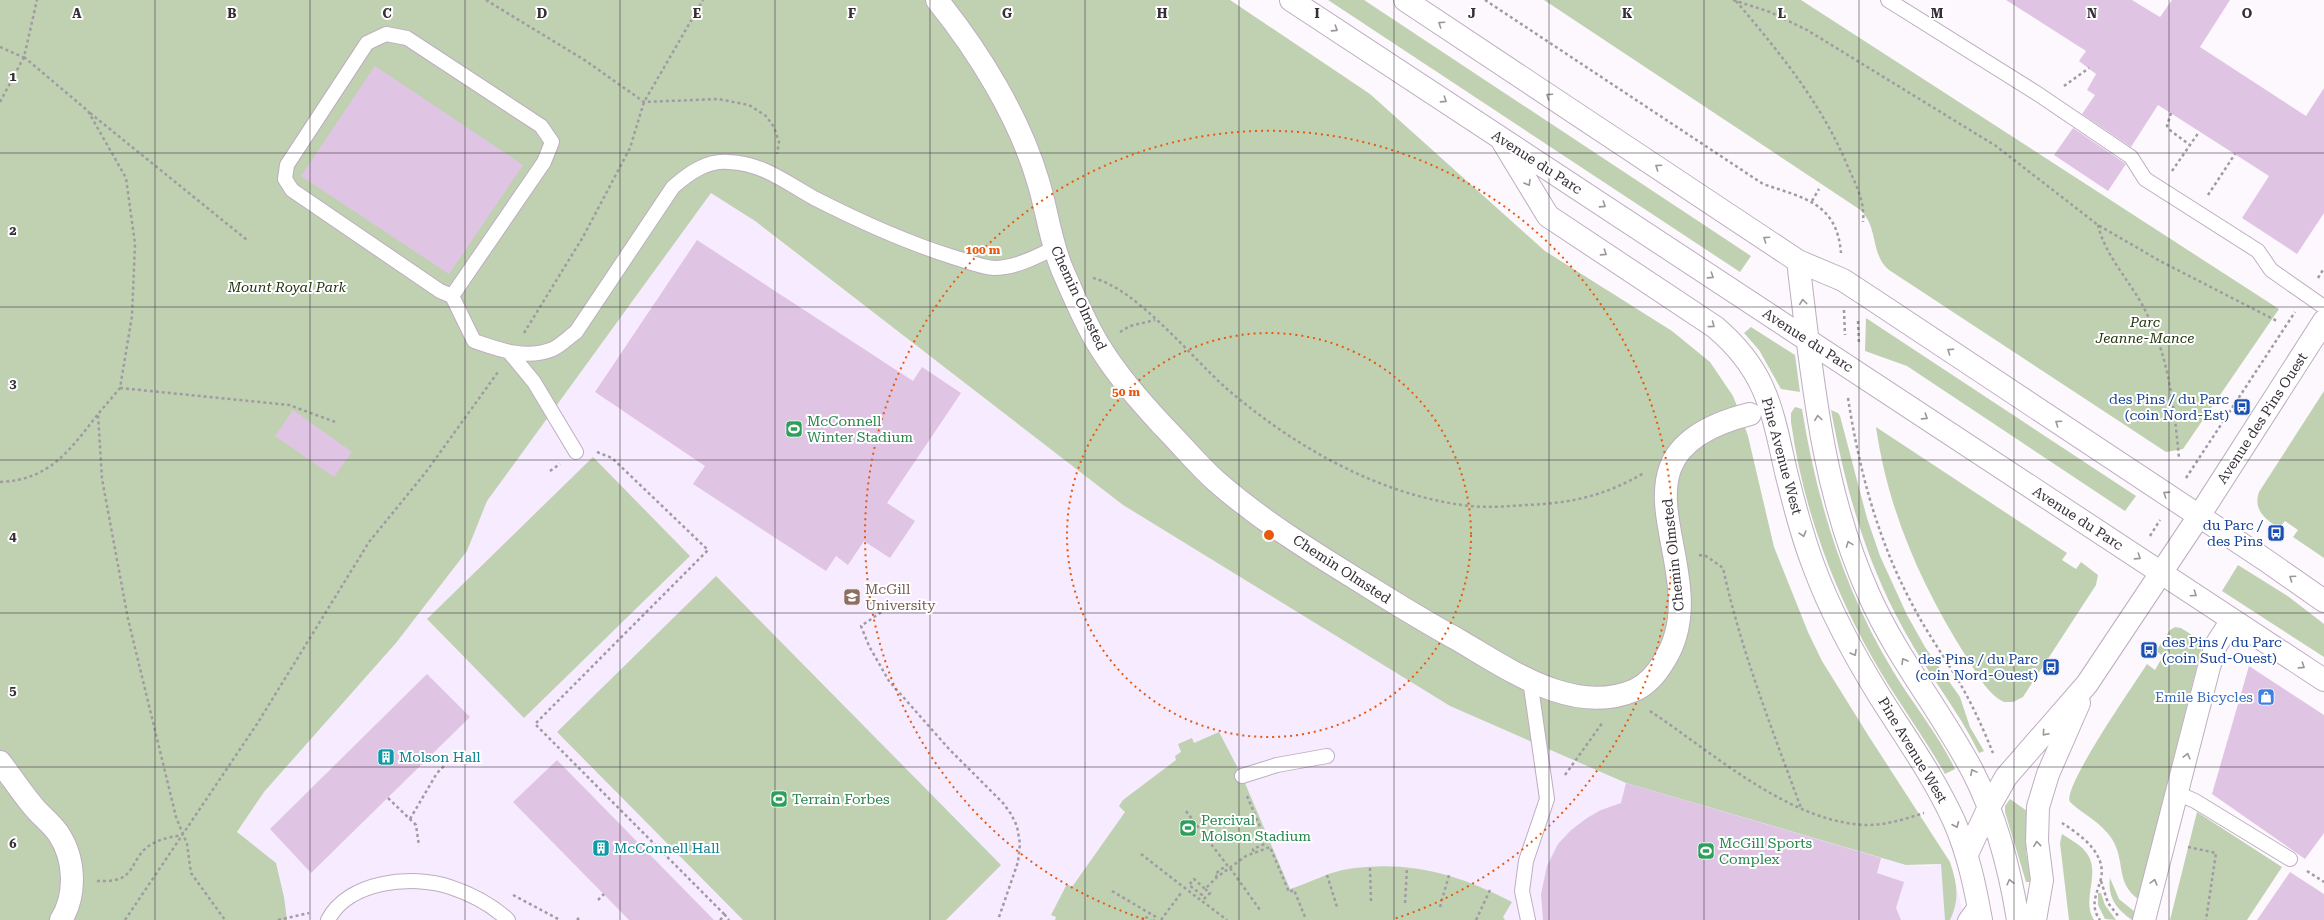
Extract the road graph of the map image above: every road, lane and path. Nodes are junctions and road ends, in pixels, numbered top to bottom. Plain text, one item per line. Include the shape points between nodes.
1 (37, 0) edge
2 (486, 0) edge
3 (936, 0) edge
4 (1291, 0) edge
5 (1405, 0) edge
6 (1485, 0) edge
7 (1888, 0) edge
8 (1735, 1) edge
9 (0, 47) edge
10 (24, 57) junction
11 (2089, 68) dead end
12 (2046, 99) junction
13 (0, 102) edge
14 (88, 111) junction
15 (2171, 114) dead end
16 (2199, 132) dead end
17 (1500, 137) junction
18 (2190, 145) junction
19 (2235, 154) dead end
20 (774, 174) junction
21 (2160, 188) junction
22 (1819, 189) dead end
23 (1812, 201) junction
24 (2197, 212) junction
25 (1863, 222) dead end
26 (2098, 225) junction
27 (247, 240) dead end
28 (1054, 248) junction
29 (1842, 254) dead end
30 (1798, 261) junction
31 (2324, 268) edge
32 (1063, 271) junction
33 (2316, 280) dead end
34 (452, 296) junction
35 (1844, 305) dead end
36 (2298, 307) dead end
37 (2324, 307) edge
38 (1861, 315) dead end
39 (1156, 320) junction
40 (2277, 321) dead end
41 (2324, 321) edge
42 (1808, 340) junction
43 (1845, 340) dead end
44 (1098, 344) junction
45 (1860, 348) dead end
46 (510, 353) junction
47 (120, 388) junction
48 (1847, 392) dead end
49 (1772, 408) junction
50 (98, 414) junction
51 (1750, 414) joint
52 (338, 422) dead end
53 (576, 452) junction
54 (1675, 454) junction
55 (2179, 458) dead end
56 (550, 471) dead end
57 (2191, 471) dead end
58 (0, 482) edge
59 (2199, 516) junction
60 (1674, 554) junction
61 (2161, 573) junction
62 (2324, 601) edge
63 (896, 602) dead end
64 (2232, 620) junction
65 (282, 680) dead end
66 (1530, 680) junction
67 (2324, 680) edge
68 (2087, 684) junction
69 (1625, 694) junction
70 (1993, 753) dead end
71 (1327, 756) dead end
72 (0, 762) edge
73 (446, 765) dead end
74 (1562, 780) dead end
75 (1243, 782) joint
76 (2177, 793) junction
77 (388, 798) dead end
78 (1989, 807) junction
79 (1802, 809) junction
80 (1186, 811) dead end
81 (1924, 813) dead end
82 (410, 819) junction
83 (2057, 820) dead end
84 (182, 835) junction
85 (419, 846) dead end
86 (2184, 846) dead end
87 (1254, 853) junction
88 (1141, 854) dead end
89 (1967, 854) junction
90 (2290, 859) dead end
91 (1230, 868) junction
92 (1370, 868) dead end
93 (1407, 868) dead end
94 (1327, 875) dead end
95 (1449, 875) dead end
96 (1217, 877) junction
97 (106, 880) dead end
98 (2100, 881) junction
99 (1205, 889) junction
100 (1490, 890) dead end
101 (507, 891) dead end
102 (1112, 891) dead end
103 (1181, 893) dead end
104 (604, 894) dead end
105 (598, 900) dead end
106 (1371, 902) dead end
107 (1405, 903) dead end
108 (1337, 906) dead end
109 (1440, 907) dead end
110 (1260, 910) dead end
111 (1980, 911) edge
112 (314, 912) dead end
113 (725, 915) junction
114 (1305, 917) dead end
115 (61, 920) edge
116 (125, 920) edge
117 (225, 920) edge
118 (278, 920) edge
119 (328, 920) edge
120 (508, 920) edge
121 (560, 920) edge
122 (720, 920) edge
123 (730, 920) edge
124 (998, 920) edge
125 (1142, 920) edge
126 (1150, 920) edge
127 (1154, 920) edge
128 (1161, 920) edge
129 (1227, 920) edge
130 (1476, 920) edge
131 (1528, 920) edge
132 (1965, 920) edge
133 (2018, 920) edge
134 (2035, 920) edge
135 (2100, 920) edge
136 (2123, 920) edge
137 (2144, 920) edge
138 (2206, 920) edge

1 - 10 path
2 - 20 path via 586,60 644,102 718,99 749,105 766,116 774,127 778,142
3 - 28 main road, Chemin Olmsted via 954,22 1012,113 1039,182
4 -> 17 main road, Avenue du Parc
30 -> 5 main road
6 - 23 path via 1763,184
7 - 12 lane
8 - 25 path via 1796,74 1817,104 1859,189 1863,204
8 - 26 path via 1770,12 1807,30 1934,107 1996,146
9 - 10 path
10 - 13 path
10 - 14 path
11 - 12 path
12 - 21 lane via 2131,157 2145,179
14 - 27 path
14 - 47 path via 126,178 135,244 132,316
15 - 18 path via 2167,126
16 - 18 path
17 -> 42 main road, Avenue du Parc
17 -> 49 main road, Pine Avenue West via 1548,216 1701,317 1726,337 1759,379
18 - 21 path
19 - 24 path
20 - 28 lane via 866,223 928,249 973,263 994,268 1019,264
20 - 46 lane via 748,164 727,162 690,172 673,187 576,332 554,348 534,353
21 - 24 lane
22 - 23 path
23 - 29 path via 1825,212 1835,227
24 - 37 lane via 2258,251 2271,270
26 - 40 path via 2160,262
26 - 55 path via 2103,242 2132,286 2159,342 2169,373
28 - 32 main road, Chemin Olmsted
42 -> 30 main road
59 -> 30 main road via 1843,280
31 - 33 path
32 - 39 path via 1102,280 1137,301
32 - 44 main road, Chemin Olmsted
34 - 34 lane via 440,291 292,190 285,179 287,166 367,44 386,34 407,38 541,126 552,142 544,162
34 - 46 lane via 474,341
35 - 43 path
36 - 57 path
38 - 45 path via 1858,319
39 - 44 path via 1130,326
39 - 54 path via 1225,387 1305,446 1393,488 1436,500 1470,506 1498,507 1549,504 1593,497 1625,484
41 - 59 main road, Avenue des Pins Ouest
42 -> 61 main road, Avenue du Parc
78 -> 42 main road via 1957,743 1890,636 1852,554 1828,475
44 - 66 main road, Chemin Olmsted via 1137,398 1213,479 1244,504 1314,552 1432,626
46 - 53 lane via 534,382
47 - 50 path
47 - 52 path via 289,405
48 - 70 path via 1862,474 1890,556 1922,622 1966,695
49 - 51 lane
49 -> 89 main road, Pine Avenue West via 1798,519 1824,593 1853,652 1943,798
50 - 58 path via 69,451 51,467 28,479
50 - 84 path via 102,479 128,619
51 - 54 main road via 1729,419 1704,431
53 - 56 path
53 - 113 path via 594,451 612,458 708,550 535,724
54 - 60 main road, Chemin Olmsted via 1666,482 1666,501
59 - 61 main road
62 -> 59 main road
60 - 69 main road, Chemin Olmsted via 1680,623 1674,647 1658,672 1643,686
60 - 79 path via 1706,556 1723,568 1733,613 1762,703
61 -> 64 main road, Avenue du Parc
61 - 68 main road
63 - 124 path via 862,626 879,666 900,695 948,749 1003,803 1017,826 1020,844 1018,862
64 -> 67 main road, Avenue du Parc
76 -> 64 main road via 2216,644
65 - 84 path via 257,724
66 - 69 main road, Chemin Olmsted via 1570,696 1598,698
66 - 131 lane via 1547,799 1526,861 1522,891
68 -> 78 main road via 2006,777
134 -> 68 main road via 2042,880 2036,842 2038,807 2048,774
69 - 74 path
69 - 79 path via 1768,793
71 - 75 lane via 1277,765
72 - 115 main road via 33,806 58,833 69,856 72,894
73 - 82 path via 437,773
75 - 87 path via 1267,843 1252,849
76 - 90 lane via 2196,801
137 -> 76 main road
77 - 82 path
78 - 89 main road
133 -> 78 main road via 2008,872
79 - 81 path via 1834,819 1867,825 1893,823
80 - 96 path via 1227,865 1215,874
82 - 85 path via 416,825
83 - 98 path via 2075,831 2094,850 2101,870
84 - 97 path via 157,841 139,856 132,869 119,879
84 - 116 path
84 - 117 path via 187,844 191,873
86 - 138 path via 2216,853
87 - 91 path
87 - 114 path via 1270,847 1289,892 1294,890
88 - 99 path via 1199,899 1202,895 1189,884 1194,879
89 - 111 main road, Pine Avenue West
91 - 96 path
91 - 110 path
92 - 106 path
93 - 107 path
94 - 108 path
95 - 109 path
96 - 99 path
98 - 135 path via 2094,901
98 - 136 path via 2111,908
99 - 129 path via 1210,893 1202,901
100 - 130 path
101 - 121 path
102 - 127 path via 1156,917
103 - 128 path
104 - 105 path
111 - 132 lane
112 - 118 path
113 - 122 path
113 - 123 path
119 - 120 lane via 338,905 354,893 373,886 412,882 449,887 485,903
125 - 126 path via 1144,916

